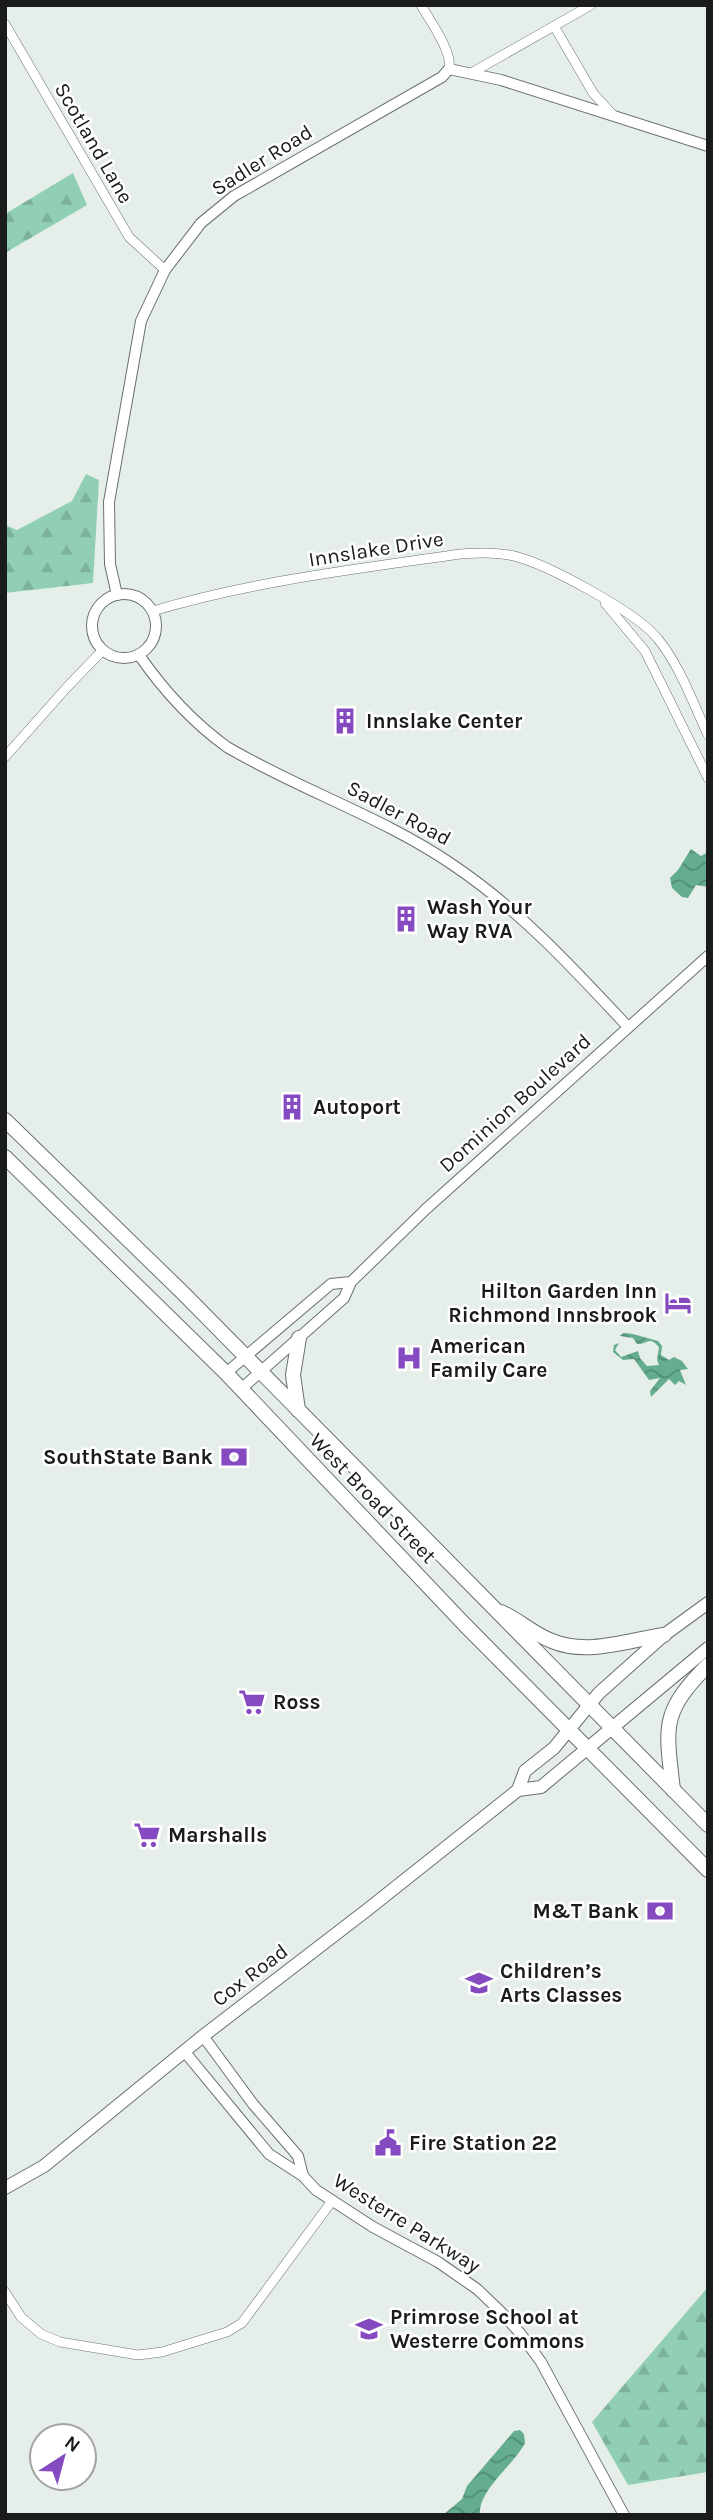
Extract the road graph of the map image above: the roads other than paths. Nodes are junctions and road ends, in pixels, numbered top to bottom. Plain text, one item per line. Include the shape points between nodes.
1 (421, 5) edge
2 (591, 5) edge
3 (5, 24) edge
4 (554, 26) junction
5 (449, 69) junction
6 (473, 72) junction
7 (614, 116) junction
8 (708, 146) edge
9 (165, 270) junction
10 (117, 595) junction
11 (599, 597) junction
12 (153, 611) junction
13 (103, 650) junction
14 (139, 654) junction
15 (708, 735) edge
16 (5, 757) edge
17 (708, 778) edge
18 (708, 956) edge
19 (628, 1027) junction
20 (5, 1119) edge
21 (5, 1157) edge
22 (351, 1282) junction
23 (299, 1338) junction
24 (246, 1357) junction
25 (260, 1371) junction
26 (226, 1373) junction
27 (241, 1389) junction
28 (298, 1410) junction
29 (708, 1603) edge
30 (495, 1610) junction
31 (664, 1635) junction
32 (708, 1648) edge
33 (708, 1665) edge
34 (588, 1705) junction
35 (612, 1728) junction
36 (568, 1730) junction
37 (587, 1749) junction
38 (518, 1790) junction
39 (673, 1790) junction
40 (708, 1825) edge
41 (708, 1870) edge
42 (203, 2036) junction
43 (184, 2051) junction
44 (303, 2176) junction
45 (5, 2188) edge
46 (332, 2201) junction
47 (5, 2292) edge
48 (625, 2515) edge

1 - 5 street via 448,53
2 - 4 street
3 - 9 street, Scotland Lane via 129,237
4 - 6 street
4 - 7 street via 593,93
5 - 6 street
5 - 9 street, Sadler Road via 442,78 234,196 201,223
6 - 7 street
7 - 8 street
9 - 10 street, Sadler Road via 141,321 109,502 110,564
10 - 12 street via 140,598
10 - 13 street via 101,604 93,621 95,639
11 - 12 street, Innslake Drive via 536,564 481,552 257,584
11 - 15 street, Innslake Drive via 636,617 659,639
11 - 17 street, Innslake Drive via 645,651
12 - 14 street via 155,635
13 - 14 street via 120,658
13 - 16 street
14 - 19 street, Sadler Road via 177,706 227,747 414,841 484,886 541,935
18 - 19 street, Dominion Boulevard
19 - 22 street, Dominion Boulevard
20 - 24 main road, West Broad Street
21 - 26 main road, West Broad Street
22 - 23 street, Dominion Boulevard via 344,1298
22 - 24 street, Dominion Boulevard via 331,1284
23 - 25 street, Dominion Boulevard
23 - 28 main road via 293,1375
24 - 25 main road, West Broad Street
24 - 26 street, Dominion Boulevard
25 - 27 street, Dominion Boulevard
25 - 28 main road, West Broad Street
26 - 27 main road, West Broad Street
27 - 36 main road, West Broad Street
28 - 30 main road, West Broad Street
29 - 31 main road, Cox Road
30 - 31 main road via 566,1646 601,1646
30 - 34 main road, West Broad Street
31 - 34 main road, Cox Road
32 - 35 main road, Cox Road
33 - 39 main road via 681,1693 669,1718
34 - 35 main road, West Broad Street
34 - 36 main road, Cox Road
35 - 37 main road, Cox Road
35 - 39 main road, West Broad Street
36 - 37 main road, West Broad Street
36 - 38 main road, Cox Road via 525,1772
37 - 38 main road, Cox Road via 541,1787
37 - 41 main road, West Broad Street
38 - 42 main road, Cox Road
39 - 40 main road, West Broad Street
42 - 43 main road, Cox Road
42 - 44 street, Westerre Parkway via 298,2156
43 - 44 street, Westerre Parkway via 269,2154
43 - 45 main road, Cox Road via 44,2166
44 - 46 street, Westerre Parkway
46 - 47 street via 242,2323 162,2352 138,2355 60,2342 41,2334 21,2317
46 - 48 street, Westerre Parkway via 438,2262 500,2311 541,2362

